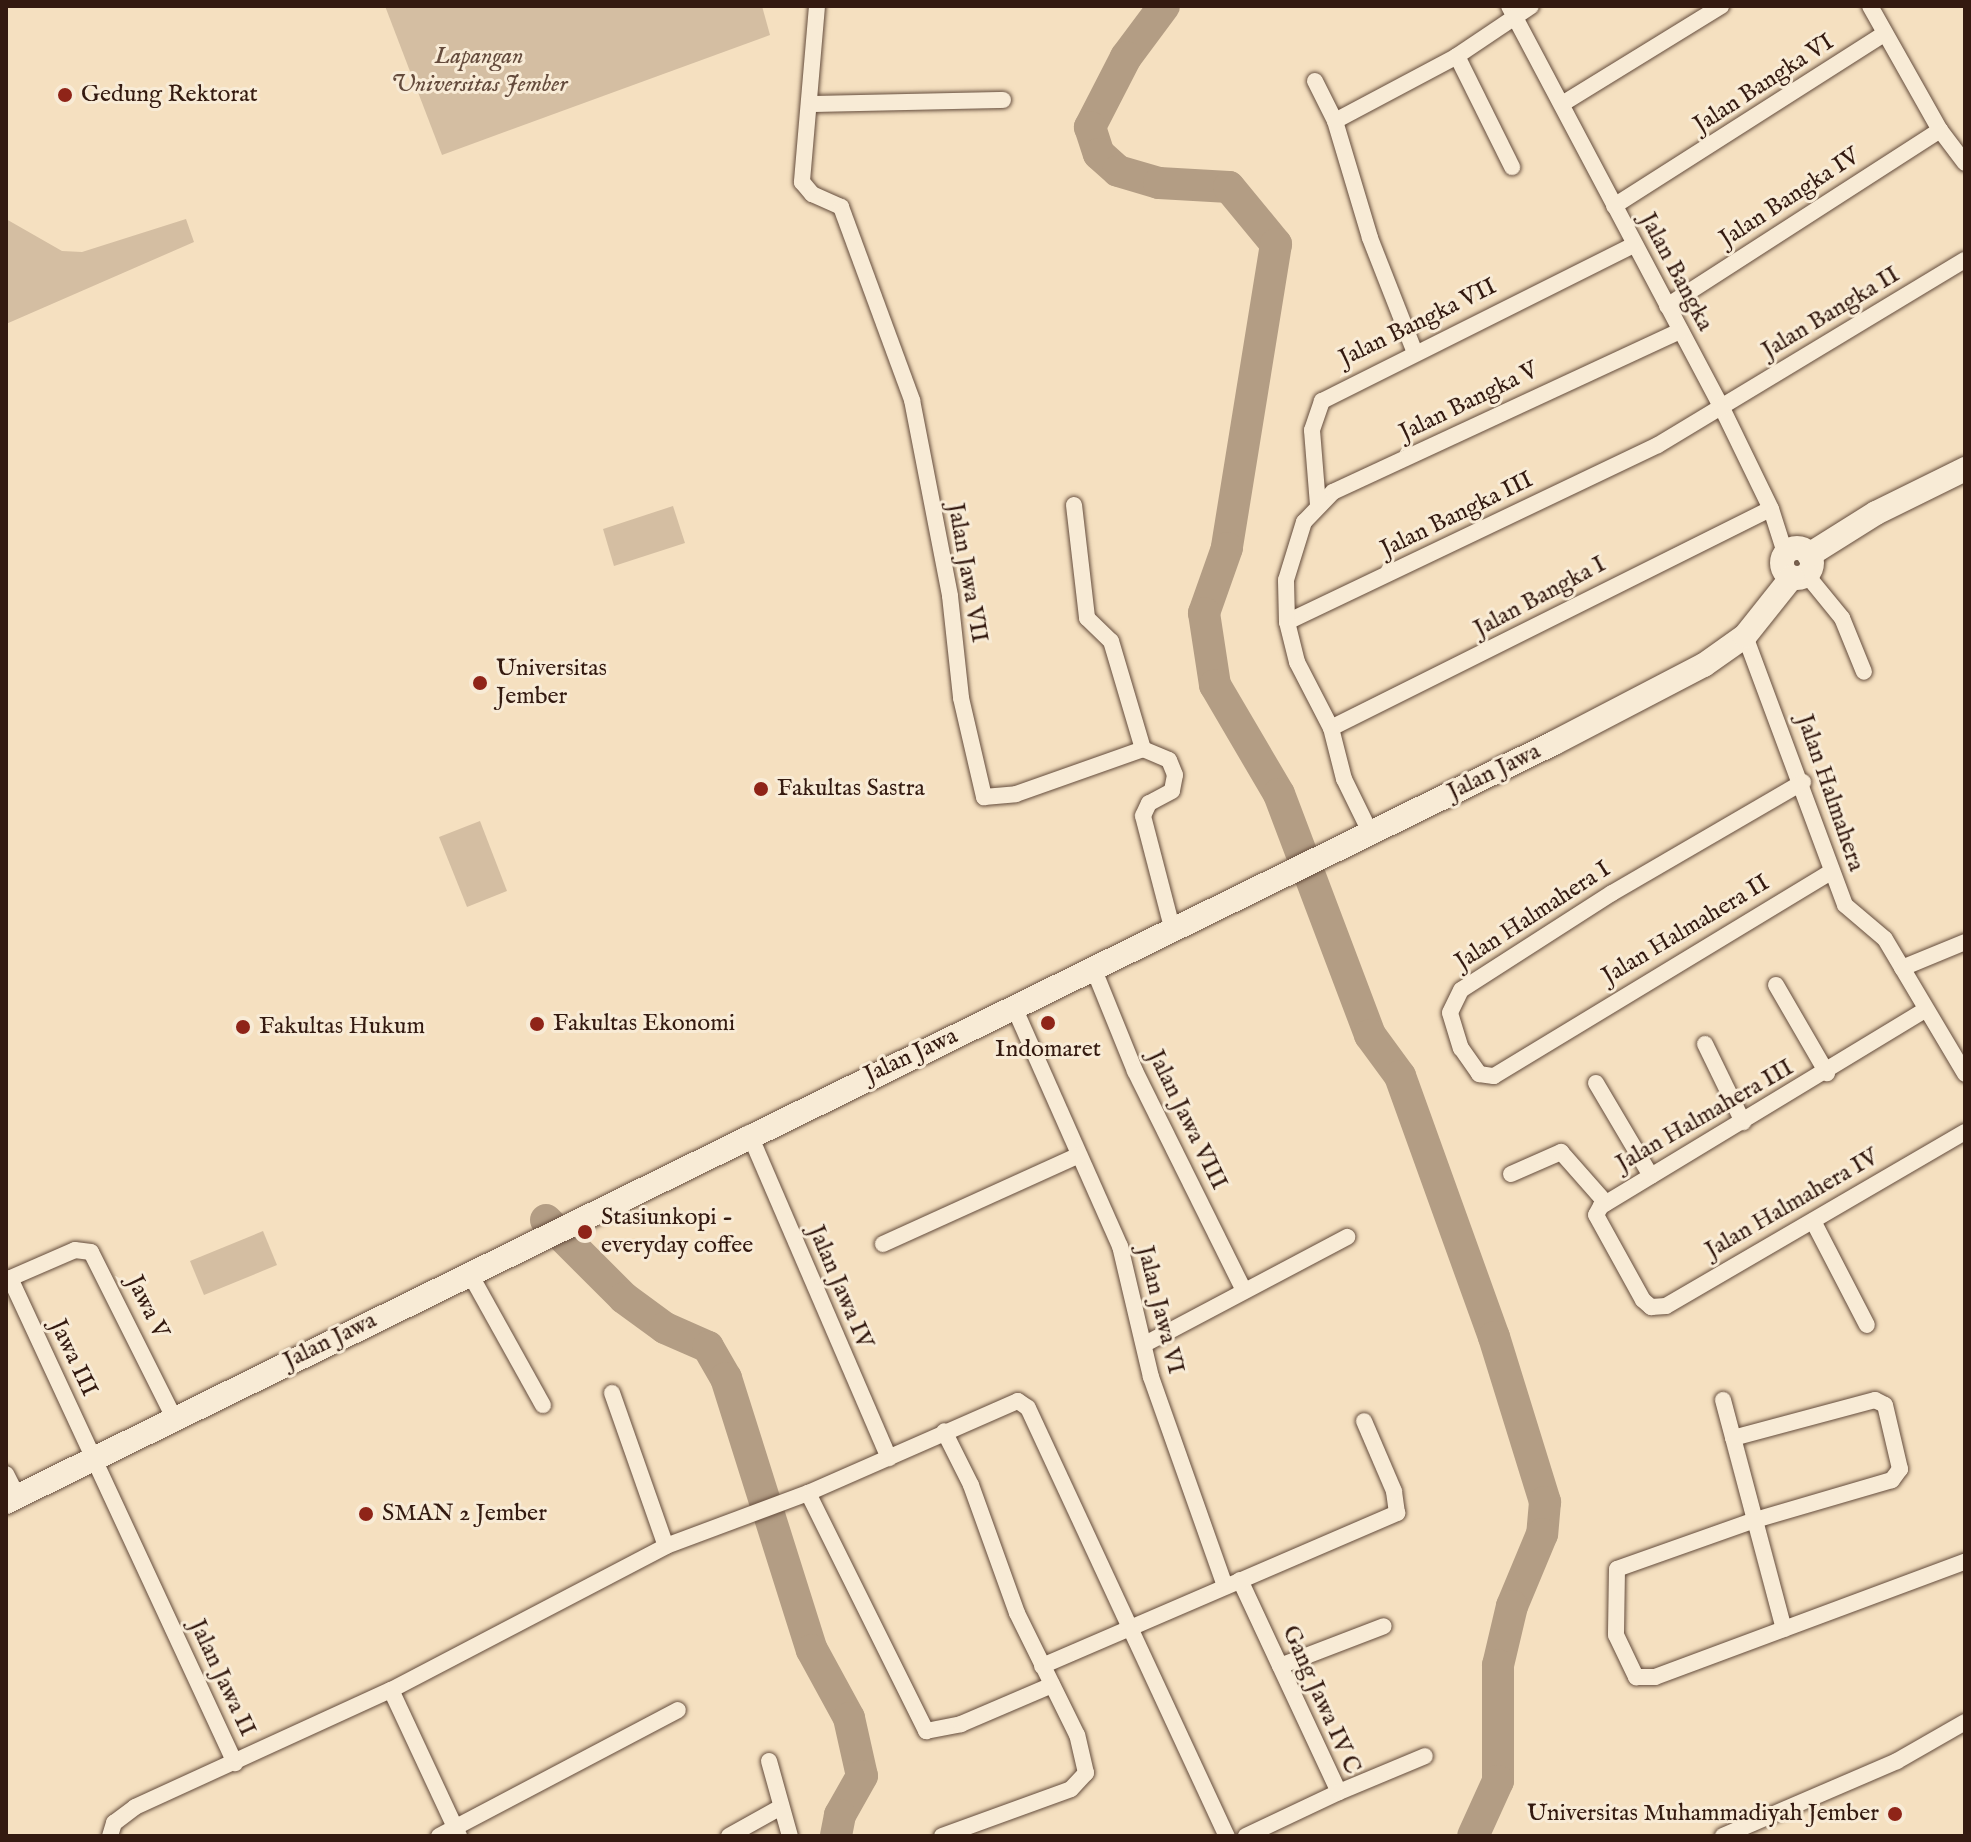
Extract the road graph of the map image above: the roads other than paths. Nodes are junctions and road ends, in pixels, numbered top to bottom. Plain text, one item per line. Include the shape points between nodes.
1 (817, 6) edge
2 (1531, 6) edge
3 (1721, 6) edge
4 (1870, 6) edge
5 (1512, 11) edge
6 (1884, 34) junction
7 (1457, 56) junction
8 (1315, 81) dead end
9 (1003, 100) dead end
10 (810, 104) junction
11 (1562, 104) junction
12 (1335, 121) junction
13 (1940, 130) junction
14 (1965, 163) edge
15 (1512, 167) dead end
16 (1614, 206) junction
17 (1633, 245) junction
18 (1965, 260) edge
19 (1667, 306) junction
20 (1680, 331) junction
21 (1415, 353) junction
22 (1721, 406) junction
23 (1965, 469) edge
24 (1074, 505) dead end
25 (1318, 505) junction
26 (1771, 509) junction
27 (1798, 565) junction
28 (1287, 622) junction
29 (1745, 636) junction
30 (1864, 672) dead end
31 (1331, 728) junction
32 (1143, 749) junction
33 (1803, 782) junction
34 (1361, 837) junction
35 (1829, 873) junction
36 (1173, 931) junction
37 (1965, 942) edge
38 (1902, 968) junction
39 (1094, 970) junction
40 (1776, 985) dead end
41 (1014, 1007) junction
42 (1925, 1010) junction
43 (1569, 1031) joint
44 (1705, 1044) dead end
45 (1827, 1073) junction
46 (1965, 1074) edge
47 (1596, 1083) dead end
48 (1743, 1122) junction
49 (1965, 1132) edge
50 (749, 1133) junction
51 (1079, 1155) junction
52 (1511, 1174) dead end
53 (1651, 1176) junction
54 (1606, 1203) junction
55 (1813, 1221) junction
56 (1347, 1237) dead end
57 (883, 1244) dead end
58 (470, 1274) junction
59 (8, 1279) edge
60 (1243, 1289) junction
61 (1643, 1300) joint
62 (1867, 1325) dead end
63 (1145, 1344) junction
64 (612, 1393) dead end
65 (1723, 1400) dead end
66 (543, 1405) dead end
67 (173, 1416) junction
68 (1364, 1421) dead end
69 (944, 1431) junction
70 (1733, 1438) junction
71 (92, 1457) junction
72 (889, 1458) junction
73 (6, 1474) edge
74 (808, 1493) junction
75 (12, 1499) edge
76 (1755, 1520) junction
77 (666, 1546) junction
78 (1965, 1562) edge
79 (1233, 1583) junction
80 (1384, 1626) dead end
81 (1129, 1627) junction
82 (1784, 1629) junction
83 (1042, 1666) junction
84 (1280, 1666) junction
85 (1052, 1685) junction
86 (391, 1690) junction
87 (678, 1710) dead end
88 (1965, 1722) edge
89 (1425, 1756) dead end
90 (769, 1761) dead end
91 (235, 1763) junction
92 (1339, 1792) junction
93 (779, 1808) junction
94 (457, 1832) edge
95 (110, 1836) edge
96 (439, 1836) edge
97 (729, 1836) edge
98 (790, 1836) edge
99 (942, 1836) edge
100 (1227, 1836) edge
101 (1246, 1836) edge
102 (1723, 1836) edge

1 - 10 street, Jalan Jawa VII
2 - 5 street
3 - 11 street
4 - 6 street
5 - 7 street
5 - 11 street, Jalan Bangka
6 - 13 street
6 - 16 street, Jalan Bangka VI
7 - 12 street
7 - 15 street
8 - 12 street
9 - 10 street
10 - 32 street, Jalan Jawa VII via 802,182 812,194 841,207 918,420 950,596 961,698 984,797 1016,794
11 - 16 street, Jalan Bangka
12 - 21 street via 1370,238
13 - 14 street
13 - 19 street, Jalan Bangka IV
16 - 17 street, Jalan Bangka
17 - 19 street, Jalan Bangka
17 - 21 street, Jalan Bangka VII
18 - 22 street, Jalan Bangka II
19 - 20 street, Jalan Bangka
20 - 22 street, Jalan Bangka
20 - 25 street, Jalan Bangka V via 1333,492
21 - 25 street, Jalan Bangka VII via 1339,388 1316,407 1312,430
22 - 26 street, Jalan Bangka
22 - 28 street, Jalan Bangka III via 1658,445
23 - 27 main road, Jalan Jawa via 1876,513
24 - 32 street via 1087,618 1111,641
25 - 28 street, Jalan Bangka V via 1297,538 1286,580
26 - 27 street, Jalan Bangka
26 - 31 street, Jalan Bangka I
27 - 29 main road, Jalan Jawa
27 - 30 street via 1842,618
28 - 31 street via 1297,662
29 - 33 street, Jalan Halmahera
29 - 34 main road, Jalan Jawa via 1676,679
31 - 34 street
32 - 36 street via 1169,760 1175,775 1172,791 1149,803 1143,816
33 - 35 street, Jalan Halmahera
33 - 43 street, Jalan Halmahera I via 1599,901 1461,990 1451,1007 1461,1048 1487,1078
34 - 36 main road, Jalan Jawa
35 - 38 street, Jalan Halmahera via 1845,905 1885,939
35 - 43 street, Jalan Halmahera II
36 - 39 main road, Jalan Jawa
37 - 38 street
38 - 42 street, Jalan Halmahera
39 - 41 main road, Jalan Jawa
39 - 60 street, Jalan Jawa VIII via 1135,1071
40 - 45 street
41 - 50 main road, Jalan Jawa
41 - 51 street, Jalan Jawa VI
42 - 45 street, Jalan Halmahera III
42 - 46 street, Jalan Halmahera
44 - 48 street
45 - 48 street, Jalan Halmahera III
47 - 53 street
48 - 53 street, Jalan Halmahera III
49 - 55 street, Jalan Halmahera IV
50 - 58 main road, Jalan Jawa
50 - 72 street, Jalan Jawa IV
51 - 57 street
51 - 63 street, Jalan Jawa VI via 1120,1246
52 - 54 street via 1561,1152
53 - 54 street, Jalan Halmahera III
54 - 61 street, Jalan Halmahera III via 1597,1209 1600,1226
55 - 61 street, Jalan Halmahera IV via 1666,1306 1651,1307
55 - 62 street
56 - 60 street
58 - 66 street
58 - 67 main road, Jalan Jawa
59 - 67 street, Jawa V via 84,1249 96,1257
59 - 71 street, Jawa III
60 - 63 street
63 - 79 street, Jalan Jawa VI via 1158,1399
64 - 77 street
65 - 70 street
67 - 71 main road, Jalan Jawa
68 - 79 street via 1399,1510
69 - 72 street, Jalan Jawa II
69 - 81 street, Jalan Jawa II via 1018,1401 1028,1408
69 - 83 street via 971,1485
70 - 76 street
70 - 76 street via 1875,1400 1885,1405 1898,1477
71 - 75 main road, Jalan Jawa
71 - 91 street, Jalan Jawa II
72 - 74 street, Jalan Jawa II
73 - 75 street
74 - 77 street, Jalan Jawa II
74 - 85 street via 926,1731 961,1724
76 - 82 street
76 - 82 street via 1617,1569 1616,1635 1631,1671 1643,1680
77 - 86 street, Jalan Jawa II
78 - 82 street
79 - 81 street
79 - 84 street, Gang Jawa IV C
80 - 84 street
81 - 83 street
81 - 100 street
83 - 85 street
84 - 92 street, Gang Jawa IV C
85 - 99 street via 1085,1760 1082,1782
86 - 91 street, Jalan Jawa II
86 - 94 street
87 - 94 street
88 - 102 street via 1897,1761
89 - 92 street
90 - 93 street
91 - 95 street via 135,1807 114,1823
92 - 101 street, Gang Jawa IV C
93 - 97 street
93 - 98 street
94 - 96 street

